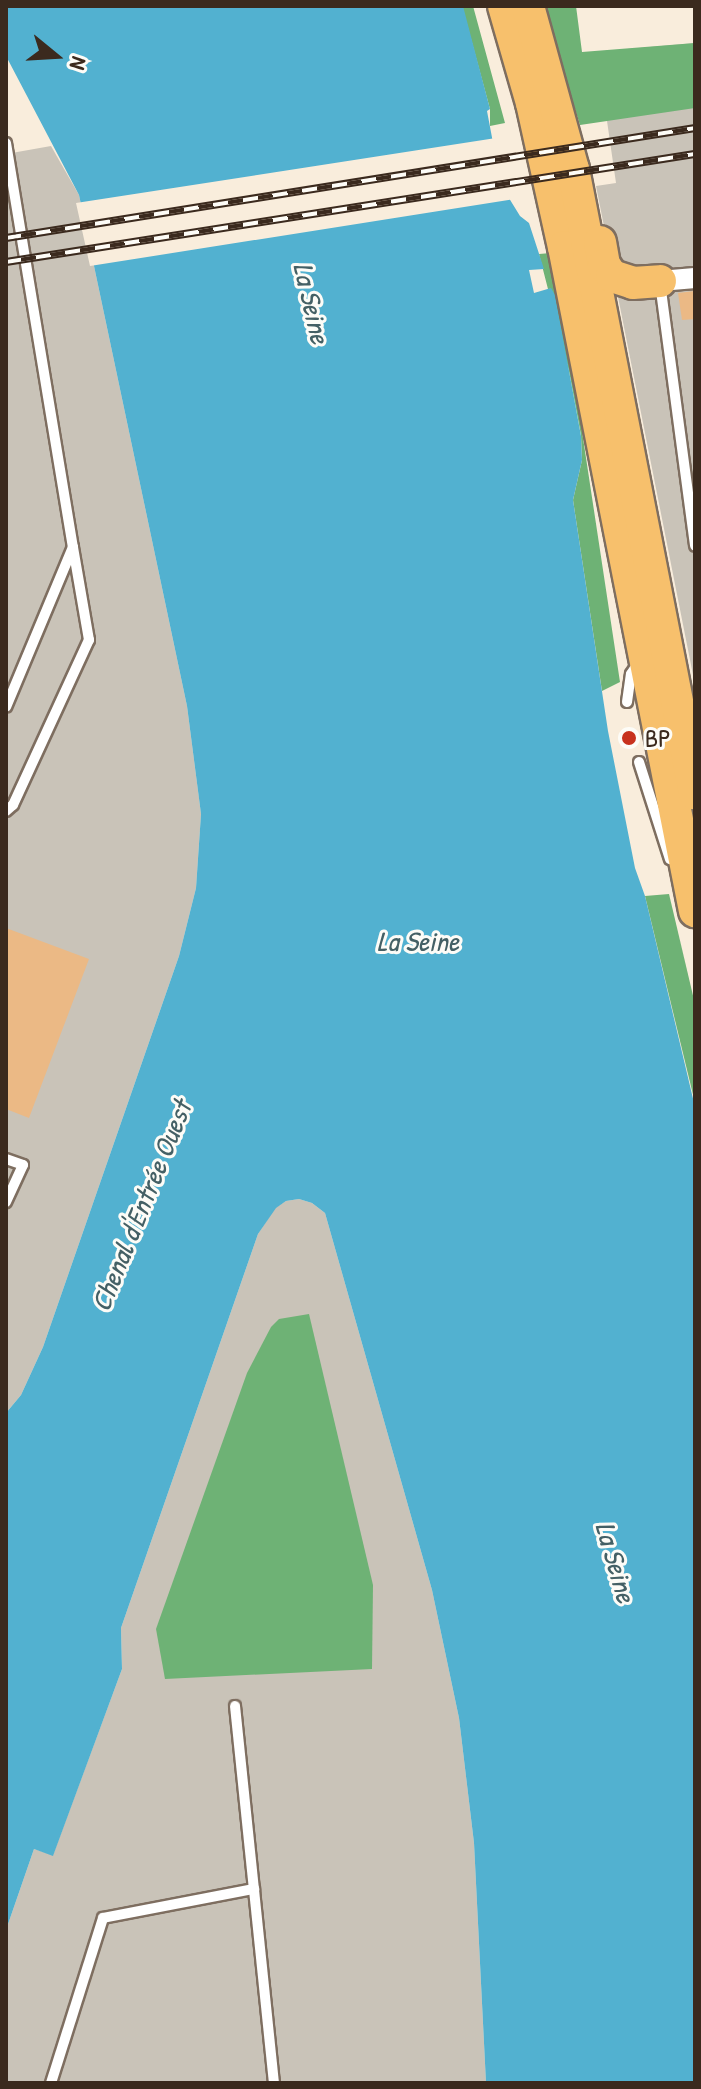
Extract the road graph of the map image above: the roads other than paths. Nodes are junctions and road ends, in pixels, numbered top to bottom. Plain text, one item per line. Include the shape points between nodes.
1 (504, 6) edge
2 (528, 6) edge
3 (6, 143) edge
4 (573, 169) junction
5 (695, 278) edge
6 (646, 282) junction
7 (608, 353) junction
8 (695, 546) edge
9 (73, 547) junction
10 (644, 653) junction
11 (627, 702) dead end
12 (6, 707) edge
13 (639, 762) dead end
14 (695, 793) edge
15 (6, 811) edge
16 (692, 897) edge
17 (6, 1159) edge
18 (6, 1202) edge
19 (235, 1706) dead end
20 (254, 1889) junction
21 (51, 2083) edge
22 (274, 2083) edge

1 - 10 main road via 552,193
2 - 4 main road
3 - 9 lane
4 - 6 main road via 589,190 604,265 612,276
4 - 7 main road
5 - 6 street
6 - 7 main road via 624,291 619,335
6 - 8 lane
7 - 14 main road
9 - 12 lane
9 - 15 lane via 89,640
10 - 11 lane via 631,674
10 - 16 main road
13 - 16 lane via 673,868
17 - 18 lane via 23,1165
19 - 20 lane
20 - 21 lane via 103,1918
20 - 22 lane

